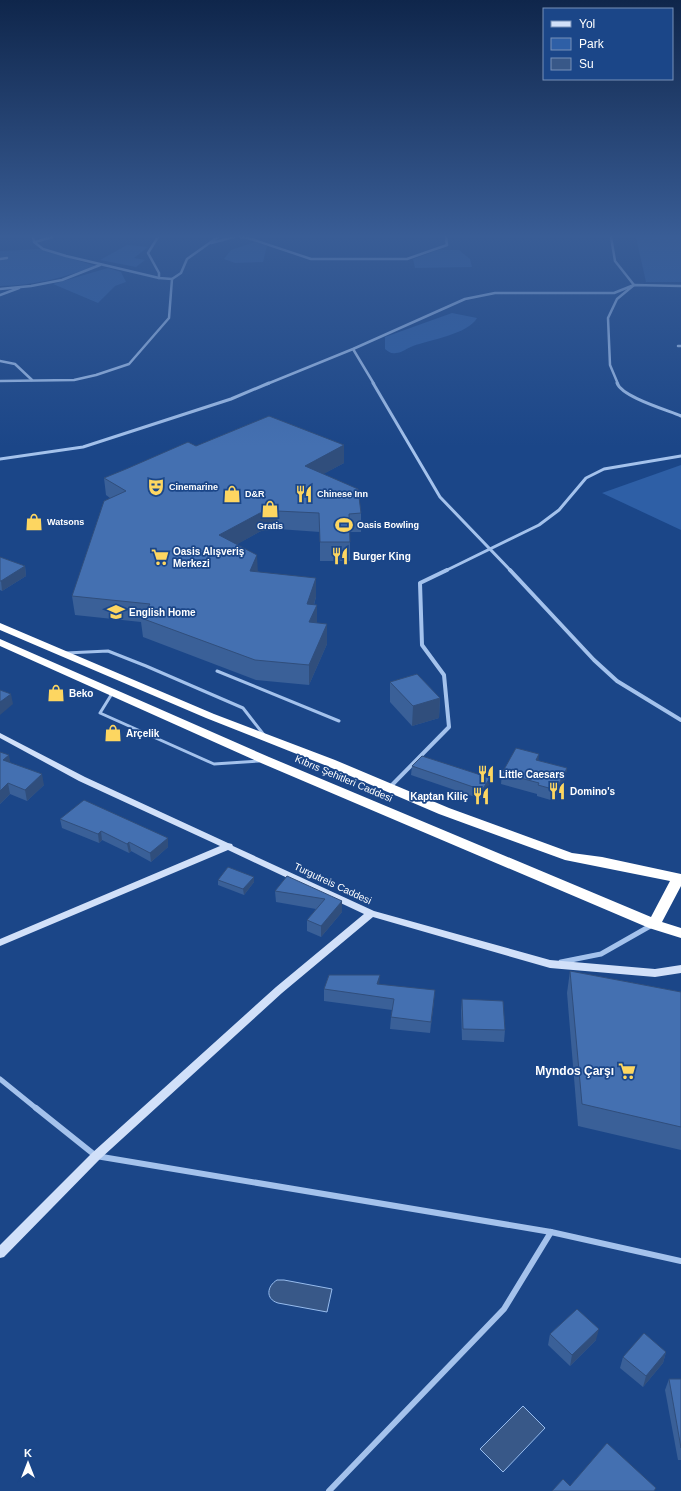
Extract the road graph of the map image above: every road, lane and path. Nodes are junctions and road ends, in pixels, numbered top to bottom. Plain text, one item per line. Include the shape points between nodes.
1 (171, 307) edge
2 (448, 307) edge
3 (613, 307) edge
4 (353, 349) junction
5 (0, 361) edge
6 (32, 380) junction
7 (0, 381) edge
8 (681, 416) edge
9 (681, 456) edge
10 (0, 459) edge
11 (491, 549) junction
12 (0, 626) edge
13 (0, 642) edge
14 (64, 653) junction
15 (217, 671) dead end
16 (113, 692) junction
17 (681, 720) edge
18 (339, 721) dead end
19 (2, 737) edge
20 (266, 738) junction
21 (264, 760) junction
22 (388, 788) junction
23 (229, 846) junction
24 (680, 877) edge
25 (371, 913) junction
26 (654, 924) junction
27 (681, 933) edge
28 (0, 943) edge
29 (550, 964) junction
30 (681, 970) edge
31 (0, 1079) edge
32 (96, 1156) junction
33 (551, 1232) junction
34 (0, 1253) edge
35 (681, 1261) edge
36 (329, 1491) edge

1 - 6 street via 169,318 129,364 96,376 74,380
2 - 4 street
3 - 8 street via 608,318 610,365 619,388
4 - 10 street via 231,399 84,447
4 - 11 street via 440,497
5 - 6 street via 15,364
6 - 7 street
9 - 11 street via 604,469 586,478 559,510 539,525
11 - 17 street via 594,660 617,681
11 - 22 street via 420,583 422,645 444,675 449,727
12 - 14 highway, Kıbrıs Şehitleri Caddesi
13 - 16 highway, Kıbrıs Şehitleri Caddesi
14 - 20 highway, Kıbrıs Şehitleri Caddesi
14 - 20 lane via 108,651 146,666 243,708
15 - 18 lane
16 - 21 highway, Kıbrıs Şehitleri Caddesi
16 - 21 lane via 100,713 214,764
19 - 23 street, Turgutreis Caddesi via 82,779
20 - 22 highway, Kıbrıs Şehitleri Caddesi
21 - 26 highway, Kıbrıs Şehitleri Caddesi
22 - 24 highway, Kıbrıs Şehitleri Caddesi via 570,856
23 - 25 street, Turgutreis Caddesi
23 - 28 street
24 - 26 highway
25 - 29 street, Turgutreis Caddesi
25 - 32 street via 279,990
26 - 27 highway, Kıbrıs Şehitleri Caddesi
26 - 29 street via 600,954
29 - 30 street, Turgutreis Caddesi via 656,973
31 - 32 street
32 - 33 street
32 - 34 street
33 - 35 street
33 - 36 street via 504,1309

